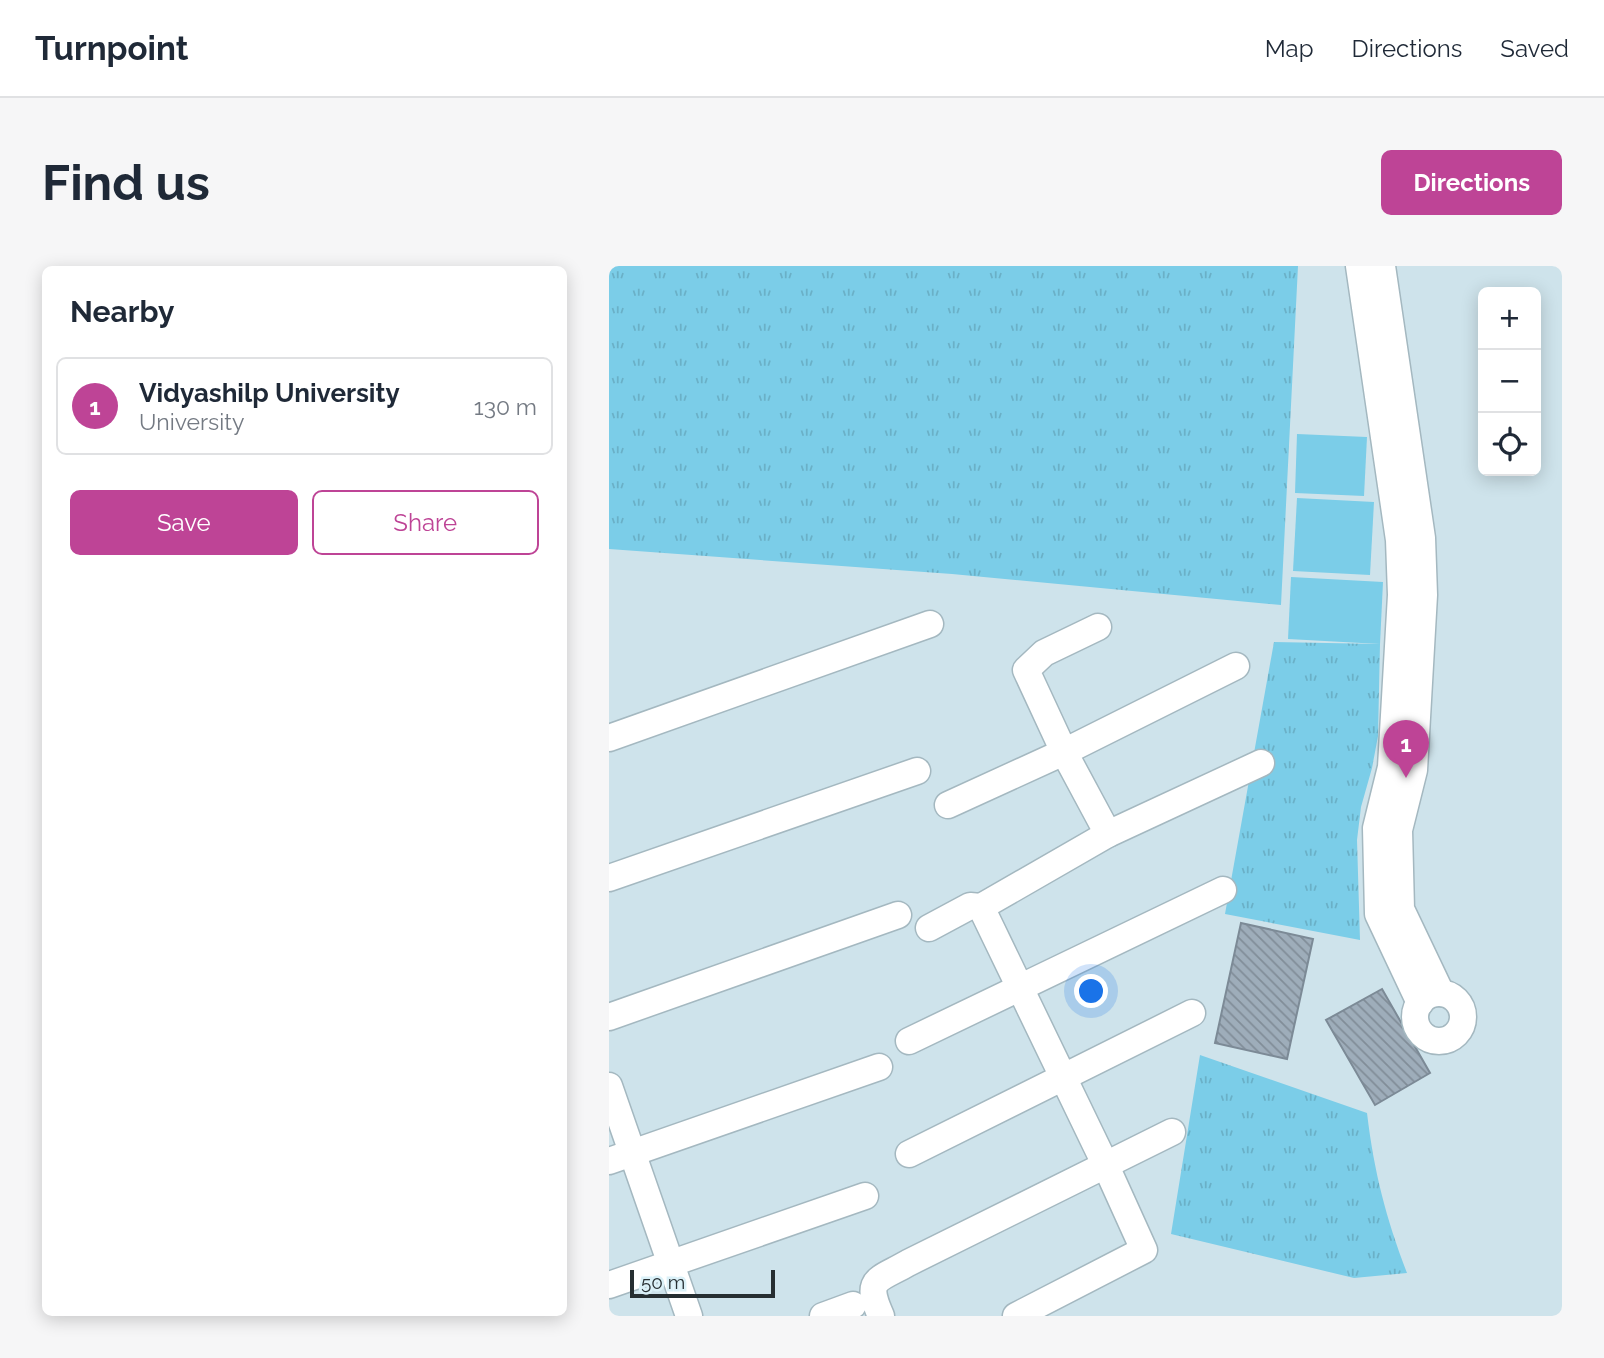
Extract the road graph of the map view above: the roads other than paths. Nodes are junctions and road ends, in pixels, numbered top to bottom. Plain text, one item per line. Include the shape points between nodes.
1 (1359, 266) edge
2 (1382, 266) edge
3 (930, 624) dead end
4 (1098, 627) dead end
5 (1236, 666) dead end
6 (609, 738) edge
7 (1064, 752) junction
8 (1261, 763) dead end
9 (917, 771) dead end
10 (949, 805) dead end
11 (1108, 834) junction
12 (609, 878) edge
13 (1223, 890) dead end
14 (981, 907) junction
15 (898, 915) dead end
16 (929, 928) dead end
17 (1019, 987) junction
18 (1192, 1013) dead end
19 (609, 1017) edge
20 (909, 1041) dead end
21 (879, 1067) dead end
22 (1063, 1078) junction
23 (609, 1086) edge
24 (1172, 1132) dead end
25 (908, 1154) dead end
26 (621, 1157) edge
27 (1106, 1166) junction
28 (865, 1196) dead end
29 (671, 1263) junction
30 (609, 1285) edge
31 (853, 1306) dead end
32 (689, 1316) edge
33 (823, 1316) edge
34 (881, 1316) edge
35 (1016, 1316) edge

1 - 2 street via 1399,540 1401,595 1391,767 1376,828 1378,914 1430,998 1401,909 1399,830 1414,770 1425,595 1422,538
3 - 6 street
4 - 7 street via 1044,653 1026,670
5 - 7 street
7 - 10 street
7 - 11 street
8 - 11 street
9 - 12 street
11 - 14 street
13 - 17 street
14 - 16 street via 970,906
14 - 17 street
15 - 19 street
17 - 20 street
17 - 22 street
18 - 22 street
21 - 26 street
22 - 25 street
22 - 27 street
23 - 26 street
24 - 27 street
26 - 29 street
27 - 34 street via 874,1283
27 - 35 street via 1144,1250
28 - 29 street
29 - 30 street
29 - 32 street
31 - 33 street

